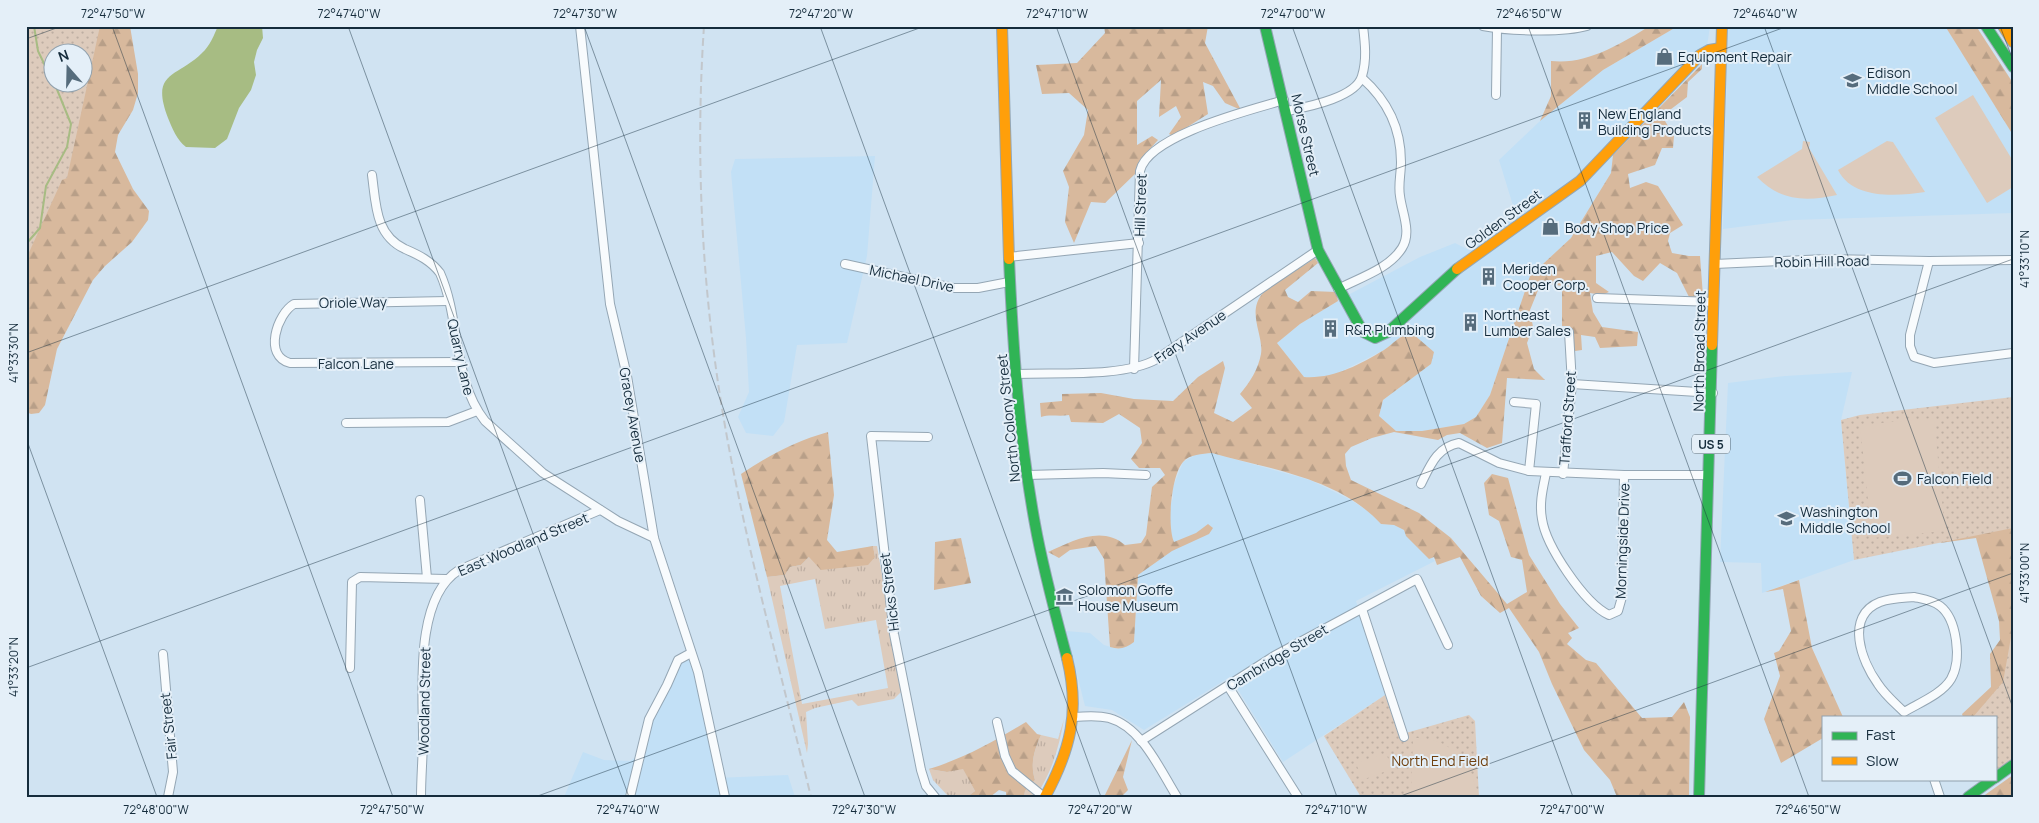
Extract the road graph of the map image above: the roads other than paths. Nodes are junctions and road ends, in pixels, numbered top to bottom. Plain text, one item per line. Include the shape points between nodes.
1 (580, 26) edge
2 (1002, 26) edge
3 (1265, 26) edge
4 (1363, 26) edge
5 (1483, 26) edge
6 (1587, 26) edge
7 (1722, 26) edge
8 (1986, 26) edge
9 (2002, 26) edge
10 (1566, 28) edge
11 (1497, 29) junction
12 (2013, 42) edge
13 (1722, 48) junction
14 (2013, 68) edge
15 (1362, 78) junction
16 (1496, 95) dead end
17 (1284, 100) junction
18 (1287, 111) junction
19 (372, 175) dead end
20 (1139, 243) junction
21 (1318, 250) junction
22 (1008, 257) junction
23 (2013, 260) edge
24 (1929, 261) junction
25 (845, 264) dead end
26 (1715, 264) junction
27 (1009, 282) junction
28 (1338, 288) junction
29 (1597, 298) dead end
30 (448, 301) junction
31 (1714, 302) junction
32 (1569, 332) dead end
33 (277, 334) joint
34 (2013, 354) edge
35 (461, 362) junction
36 (1134, 369) junction
37 (1016, 374) junction
38 (1572, 384) junction
39 (1713, 393) junction
40 (1514, 402) dead end
41 (477, 411) junction
42 (346, 423) dead end
43 (928, 437) dead end
44 (1530, 471) junction
45 (1546, 473) junction
46 (1563, 474) junction
47 (1027, 475) junction
48 (1146, 475) dead end
49 (1624, 475) junction
50 (1709, 475) junction
51 (1421, 484) dead end
52 (420, 500) dead end
53 (600, 510) junction
54 (654, 538) junction
55 (427, 578) junction
56 (446, 579) junction
57 (1362, 609) junction
58 (1448, 645) dead end
59 (163, 654) dead end
60 (691, 654) junction
61 (350, 668) dead end
62 (1228, 686) junction
63 (1906, 715) edge
64 (1074, 717) junction
65 (997, 722) dead end
66 (1404, 737) dead end
67 (1141, 741) junction
68 (2013, 765) edge
69 (1996, 777) edge
70 (1934, 780) edge
71 (1991, 780) edge
72 (168, 797) edge
73 (421, 797) edge
74 (630, 797) edge
75 (725, 797) edge
76 (936, 797) edge
77 (1044, 797) edge
78 (1177, 797) edge
79 (1298, 797) edge
80 (1700, 797) edge
81 (1940, 797) edge
82 (1968, 797) edge

1 - 54 street, Gracey Avenue via 610,304
2 - 22 main road, North Colony Street
3 - 17 main road, Morse Street
4 - 15 street via 1366,54
5 - 11 street
6 - 10 street
7 - 13 main road, North Broad Street / US 5
8 - 14 main road
9 - 12 main road
10 - 11 street
11 - 16 street
13 - 26 main road, North Broad Street / US 5
13 - 28 main road, Golden Street via 1700,55 1580,181 1461,266 1382,336 1375,338 1363,332
15 - 18 street via 1344,94
15 - 28 street via 1387,107 1397,129 1400,196 1407,227 1403,247 1392,262
17 - 18 main road, Morse Street
17 - 20 street, Hill Street via 1200,126 1148,154 1140,171
18 - 21 main road, Morse Street
19 - 30 street, Quarry Lane via 377,214 383,231 392,242 435,266 444,280
20 - 22 street, Hill Street
20 - 36 street
21 - 28 main road, Golden Street
21 - 36 street, Frary Avenue via 1158,359
22 - 27 main road, North Colony Street
23 - 24 street, Robin Hill Road
24 - 26 street, Robin Hill Road via 1827,259
24 - 34 street via 1910,335 1914,357 1934,363
25 - 27 street, Michael Drive via 953,288 978,288
26 - 31 main road, North Broad Street / US 5
27 - 37 main road, North Colony Street
29 - 31 street
30 - 33 street, Oriole Way via 301,302 285,312
30 - 35 street, Quarry Lane
31 - 39 main road, North Broad Street / US 5
32 - 38 street, Trafford Street
33 - 35 street, Falcon Lane via 275,353 290,363
35 - 41 street, Quarry Lane via 468,393
36 - 37 street, Frary Avenue
37 - 47 main road, North Colony Street
38 - 39 street
38 - 46 street, Trafford Street
39 - 50 main road, North Broad Street / US 5
40 - 44 street via 1536,404
41 - 42 street via 448,422
41 - 53 street, Quarry Lane via 535,467
43 - 76 street, Hicks Street via 871,436 898,659 921,770 926,786
44 - 45 street
44 - 51 street via 1499,463 1459,443 1450,444 1439,453
45 - 46 street
45 - 49 street, Morningside Drive via 1541,516 1546,534 1570,576 1609,615 1618,611 1622,597
46 - 49 street
47 - 48 street via 1103,472
47 - 64 main road, North Colony Street via 1046,578 1069,662
49 - 50 street
50 - 80 main road, North Broad Street / US 5
52 - 55 street
53 - 54 street, Quarry Lane
53 - 56 street, East Woodland Street via 459,570
54 - 60 street, Gracey Avenue
55 - 56 street
55 - 61 street via 360,578 352,582
56 - 73 street, Woodland Street via 433,609 422,656
57 - 58 street, Cambridge Street via 1417,579
57 - 62 street, Cambridge Street via 1274,656
57 - 66 street
59 - 72 street, Fair Street via 173,772
60 - 74 street via 678,660 651,714
60 - 75 street, Gracey Avenue via 705,699
62 - 67 street, Cambridge Street
62 - 79 street
63 - 63 street via 1878,686 1867,668 1859,648 1859,627 1866,612 1878,602 1914,597 1941,606 1949,618 1957,649 1956,664 1952,678 1943,688
64 - 67 street via 1116,720
64 - 77 main road, North Colony Street via 1064,759
65 - 77 street via 1005,756 1012,770
67 - 78 street
68 - 69 main road
70 - 81 street
71 - 82 main road

